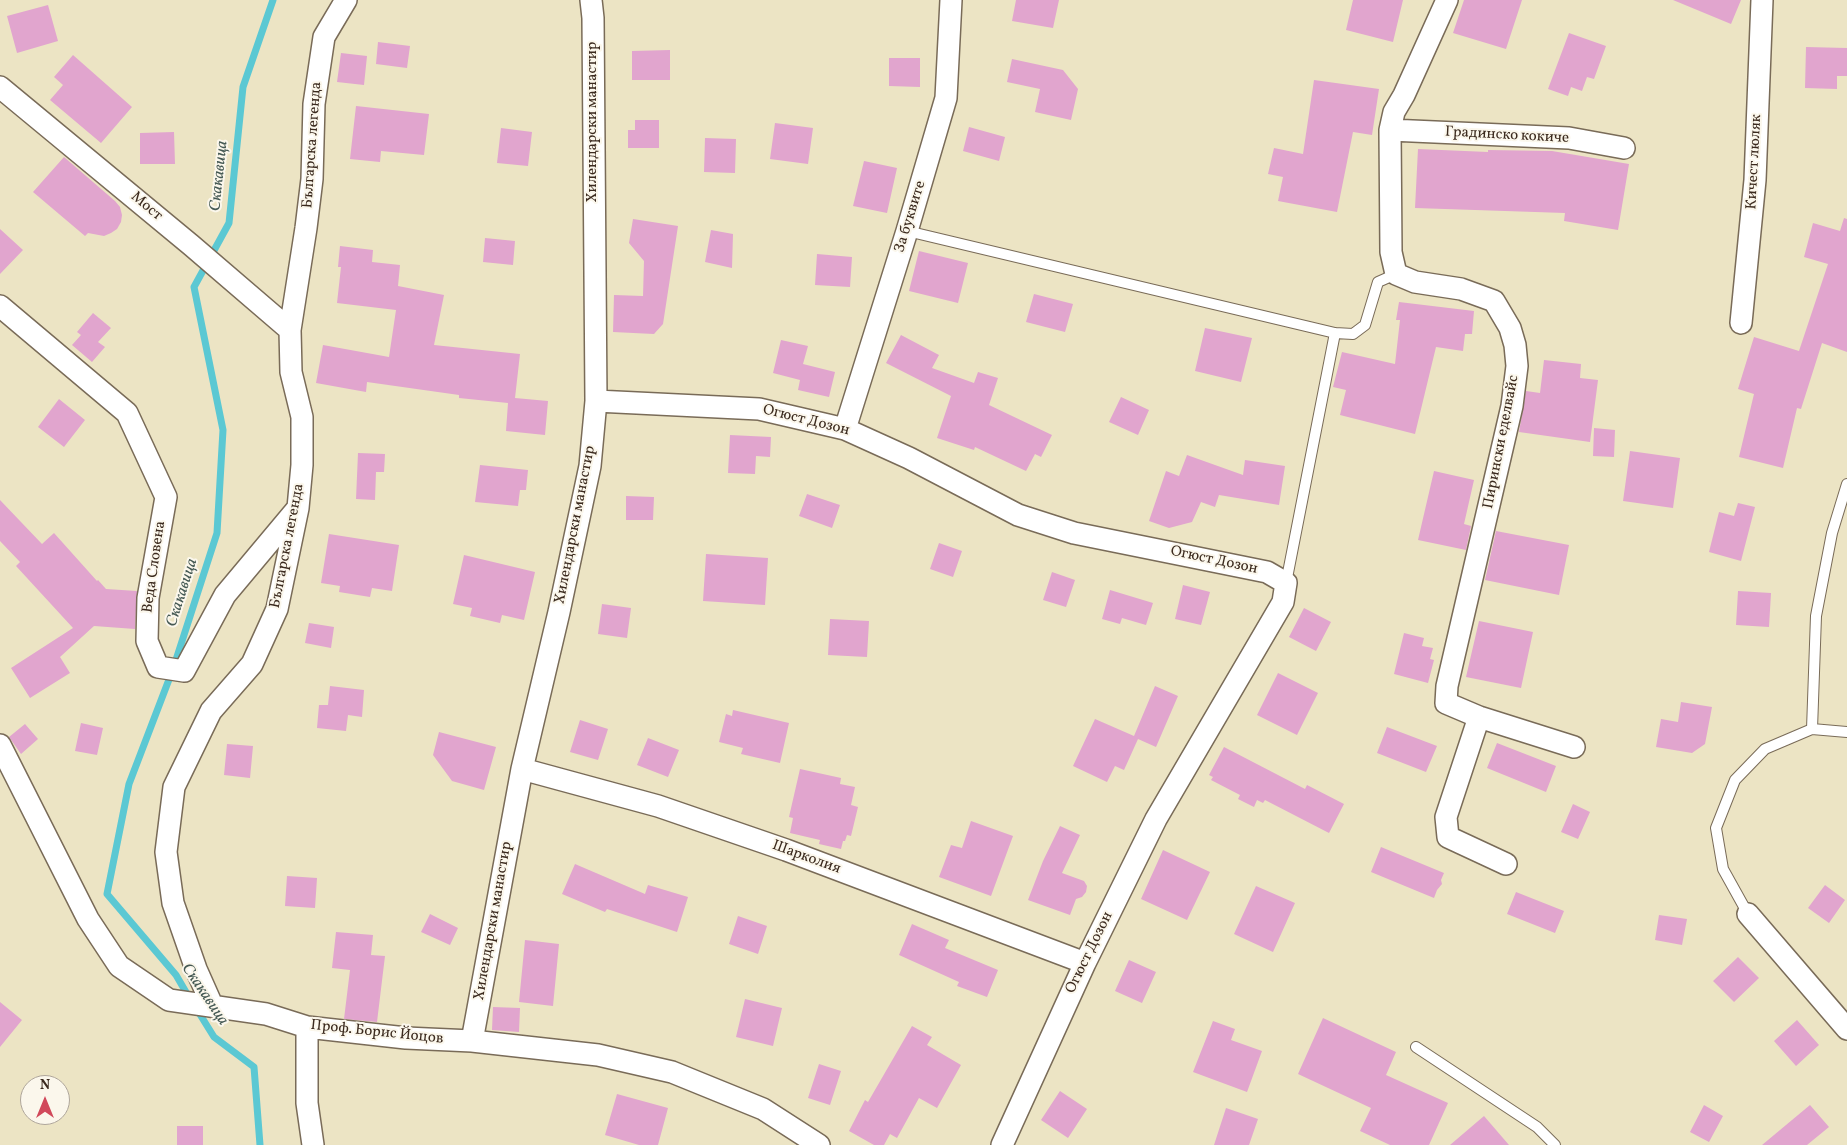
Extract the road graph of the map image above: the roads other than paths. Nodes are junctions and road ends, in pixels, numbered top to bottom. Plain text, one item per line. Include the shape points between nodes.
1 (346, 0) edge
2 (591, 0) edge
3 (951, 0) edge
4 (1447, 0) edge
5 (1762, 0) edge
6 (0, 86) edge
7 (1390, 130) junction
8 (1624, 148) dead end
9 (907, 231) junction
10 (1396, 274) junction
11 (0, 306) edge
12 (1741, 323) dead end
13 (290, 330) junction
14 (1335, 333) junction
15 (596, 401) junction
16 (844, 429) junction
17 (1847, 484) edge
18 (298, 508) junction
19 (1286, 583) junction
20 (1479, 717) junction
21 (1812, 729) junction
22 (1847, 732) edge
23 (0, 745) edge
24 (1574, 747) dead end
25 (522, 769) junction
26 (7, 775) edge
27 (1506, 864) dead end
28 (1748, 914) joint
29 (1085, 963) junction
30 (212, 1005) junction
31 (307, 1027) junction
32 (1847, 1029) edge
33 (472, 1041) junction
34 (1416, 1047) dead end
35 (313, 1145) edge
36 (819, 1145) edge
37 (1002, 1145) edge
38 (1555, 1145) edge

1 - 13 street, Българска легенда via 324,37 314,104 312,179
2 - 15 street, Хилендарски манастир
3 - 9 street, За буквите via 946,98
4 - 7 street via 1394,112
5 - 12 street, Кичест люляк via 1755,180
6 - 13 street, Мост
7 - 8 street, Градинско кокиче via 1569,138
7 - 10 street via 1391,252
9 - 14 lane
9 - 16 street, За буквите
10 - 14 lane via 1378,282 1365,325 1353,334
10 - 20 street, Пирински еделвайс via 1415,282 1461,290 1494,301 1510,328 1515,345 1517,366 1512,406 1446,686 1446,703
11 - 18 street, Веда Словена via 127,413 166,497 148,598 147,641 158,667 184,671 225,595
13 - 18 street, Българска легенда via 291,372 302,417
14 - 19 lane
15 - 16 street, Огюст Дозон via 759,409
15 - 25 street, Хилендарски манастир via 590,466
16 - 19 street, Огюст Дозон via 909,458 1018,516 1074,533 1267,572
17 - 21 lane via 1832,533 1816,616
18 - 30 street, Българска легенда via 277,609 252,664 211,711 174,787 166,852 173,903
19 - 29 street, Огюст Дозон via 1283,602 1156,819
20 - 24 street
20 - 27 street via 1446,817 1448,837
21 - 22 lane
21 - 28 lane via 1765,749 1735,780 1716,828 1723,869
23 - 26 street, Проф. Борис Йоцов
25 - 29 street, Шарколия via 658,806 786,850
25 - 33 street, Хилендарски манастир
26 - 30 street, Проф. Борис Йоцов via 88,919 119,966 169,1000
28 - 32 street
29 - 37 street, Огюст Дозон
30 - 31 street, Проф. Борис Йоцов via 266,1014
31 - 33 street, Проф. Борис Йоцов via 406,1038
31 - 35 street via 307,1103
33 - 36 street, Проф. Борис Йоцов via 598,1055 672,1072 763,1109
34 - 38 lane via 1537,1127

